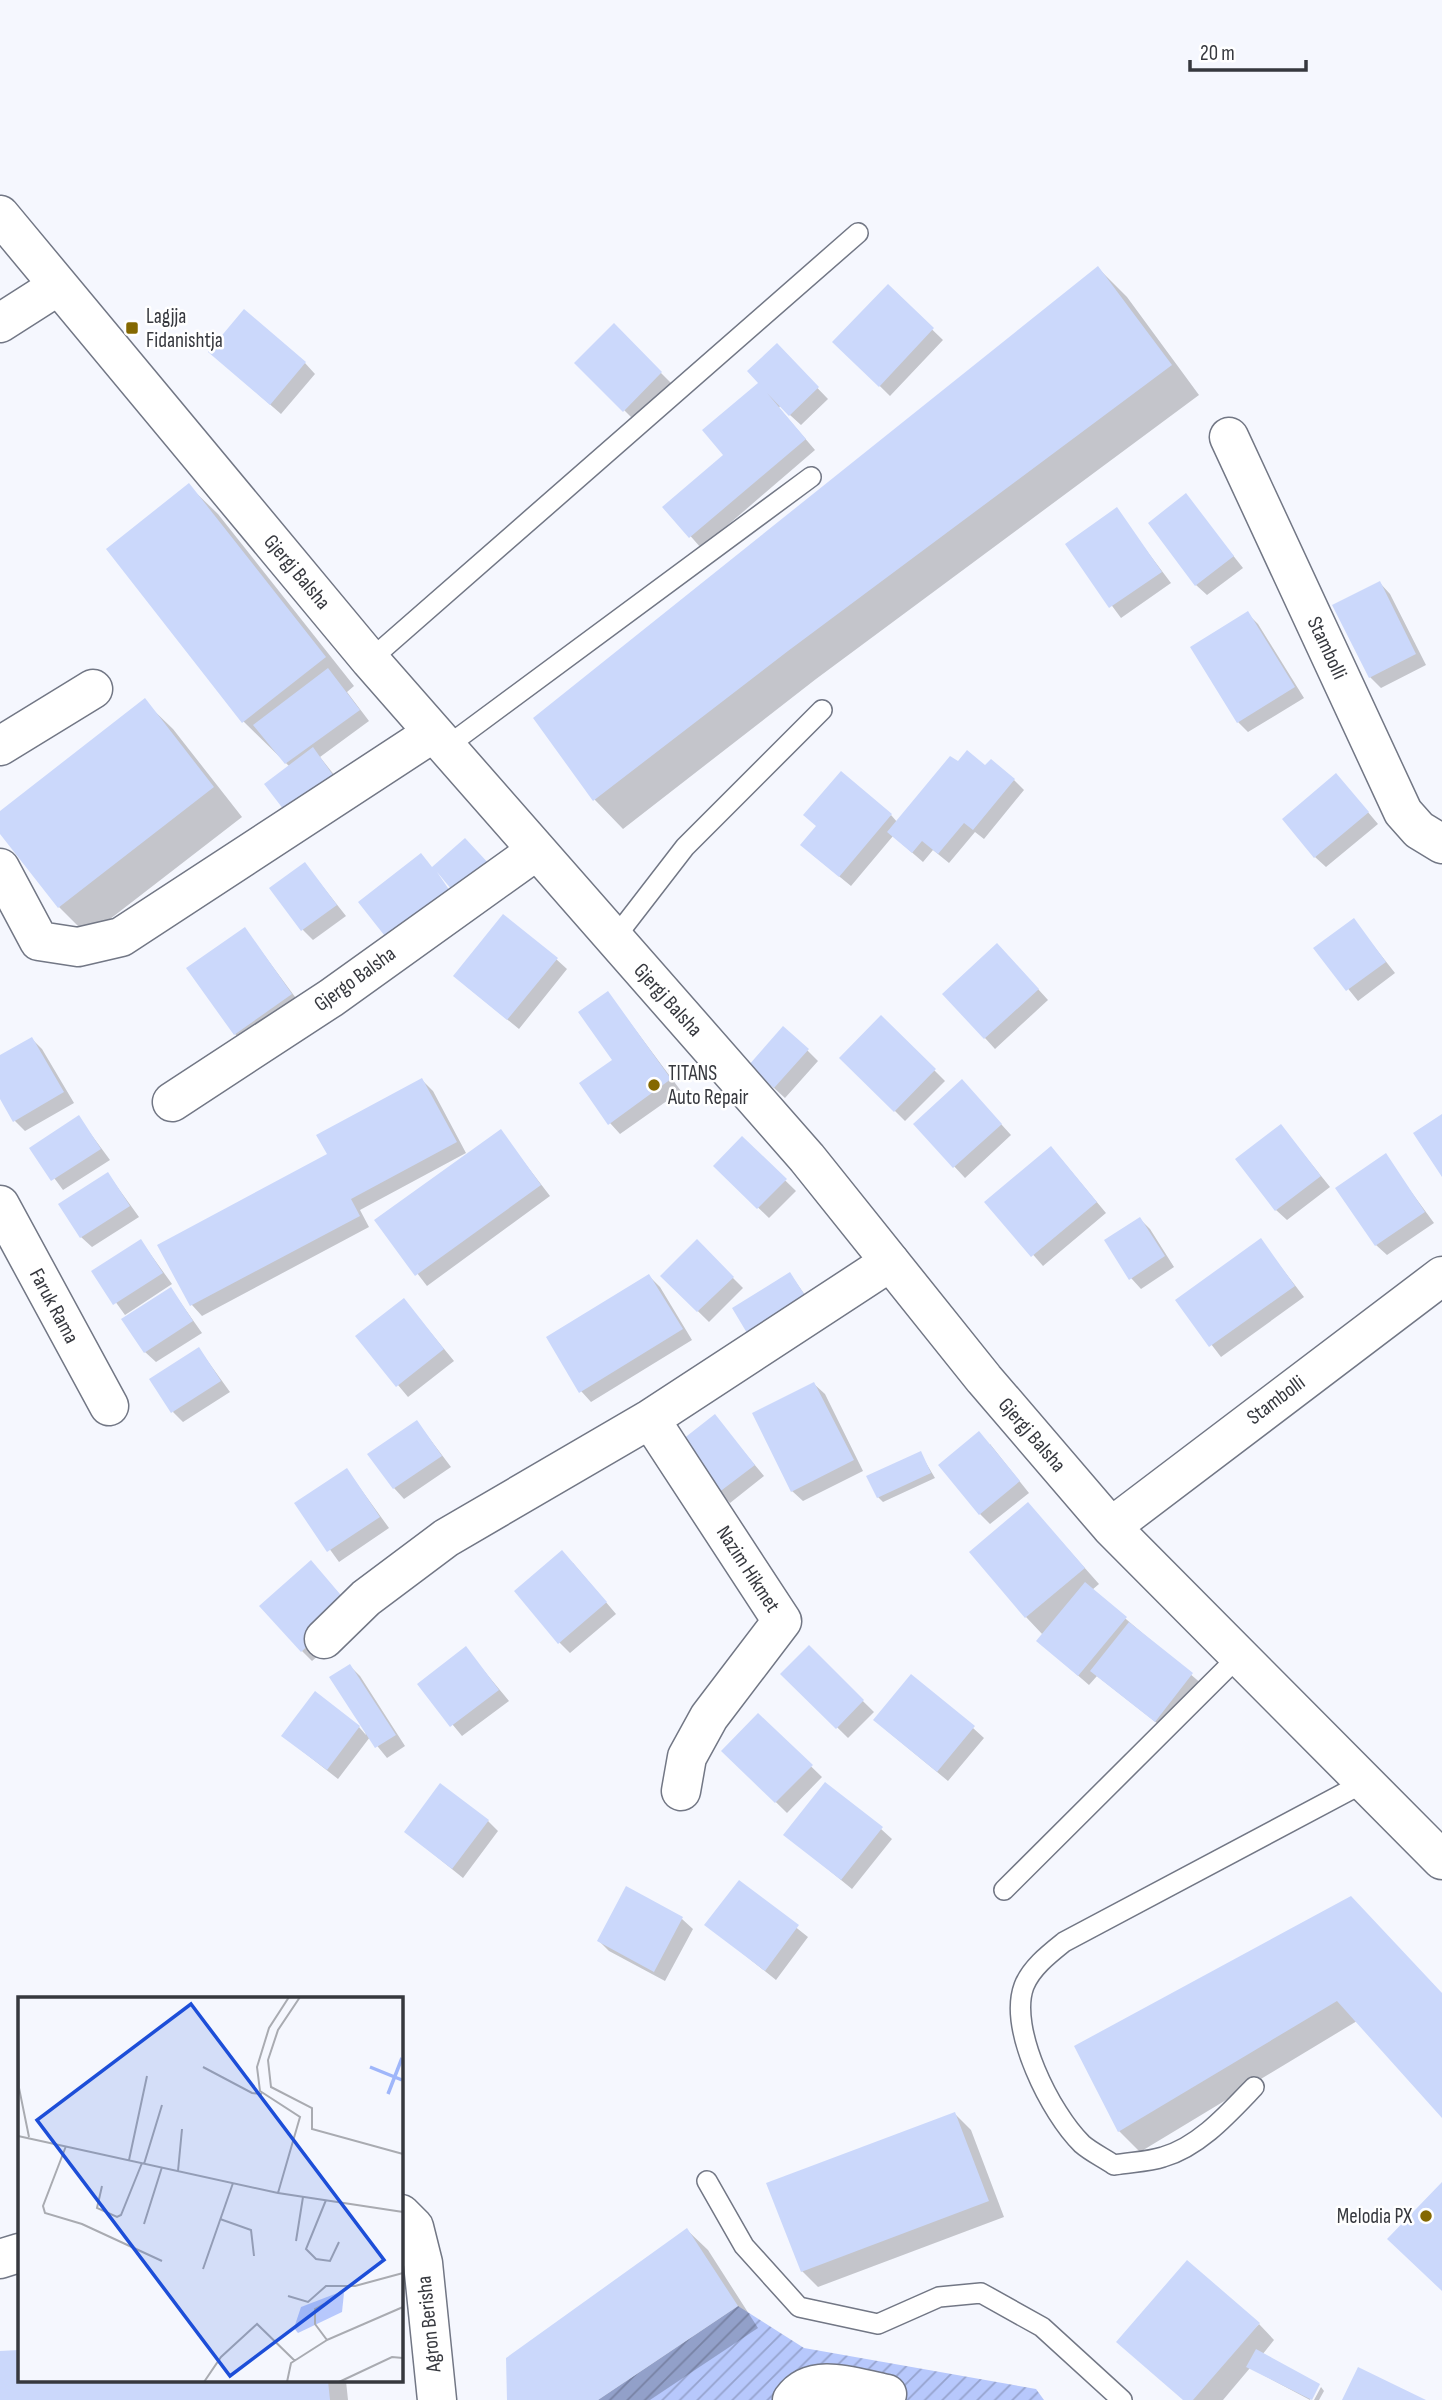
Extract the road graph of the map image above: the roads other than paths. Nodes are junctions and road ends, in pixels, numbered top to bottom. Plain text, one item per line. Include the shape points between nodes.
1 (0, 215) edge
2 (858, 233) dead end
3 (58, 286) junction
4 (0, 323) edge
5 (1229, 437) dead end
6 (811, 477) dead end
7 (370, 660) junction
8 (93, 689) dead end
9 (822, 710) dead end
10 (440, 740) junction
11 (0, 746) edge
12 (1442, 844) edge
13 (536, 850) junction
14 (0, 868) edge
15 (614, 939) junction
16 (172, 1102) dead end
17 (0, 1205) edge
18 (890, 1262) junction
19 (1442, 1276) edge
20 (109, 1406) dead end
21 (650, 1419) junction
22 (1111, 1527) junction
23 (324, 1639) dead end
24 (1239, 1656) junction
25 (1364, 1782) junction
26 (681, 1791) dead end
27 (1442, 1860) edge
28 (1004, 1891) dead end
29 (1254, 2087) dead end
30 (707, 2181) dead end
31 (402, 2215) edge
32 (18, 2253) edge
33 (0, 2259) edge
34 (887, 2395) dead end
35 (437, 2400) edge
36 (792, 2400) edge
37 (1122, 2400) edge

1 - 3 street, Gjergj Balsha
2 - 7 lane
3 - 4 street
3 - 7 street, Gjergj Balsha
5 - 12 street, Stambolli via 1404,812 1419,830
6 - 10 lane
7 - 10 street, Gjergj Balsha
8 - 11 street
9 - 15 lane via 685,848
10 - 13 street, Gjergj Balsha
10 - 14 street via 121,937 78,947 39,941
13 - 15 street, Gjergj Balsha
13 - 16 street, Gjergo Balsha via 331,998
15 - 18 street, Gjergj Balsha via 729,1067
17 - 20 street, Faruk Rama
18 - 21 street
18 - 22 street, Gjergj Balsha
19 - 22 street, Stambolli
21 - 23 street via 446,1538 366,1598
21 - 26 street, Nazim Hikmet via 782,1621 709,1717 687,1757
22 - 24 street, Gjergj Balsha
24 - 25 street, Gjergj Balsha
24 - 28 lane
25 - 27 street, Gjergj Balsha
25 - 29 lane via 1064,1942 1042,1960 1024,1986 1019,2014 1042,2089 1082,2144 1114,2165 1163,2158 1184,2149
30 - 37 lane via 744,2246 799,2307 878,2324 939,2297 981,2293 1042,2327
31 - 35 street, Agron Berisha via 414,2227 423,2263
32 - 33 street
34 - 36 street via 828,2383 810,2385

